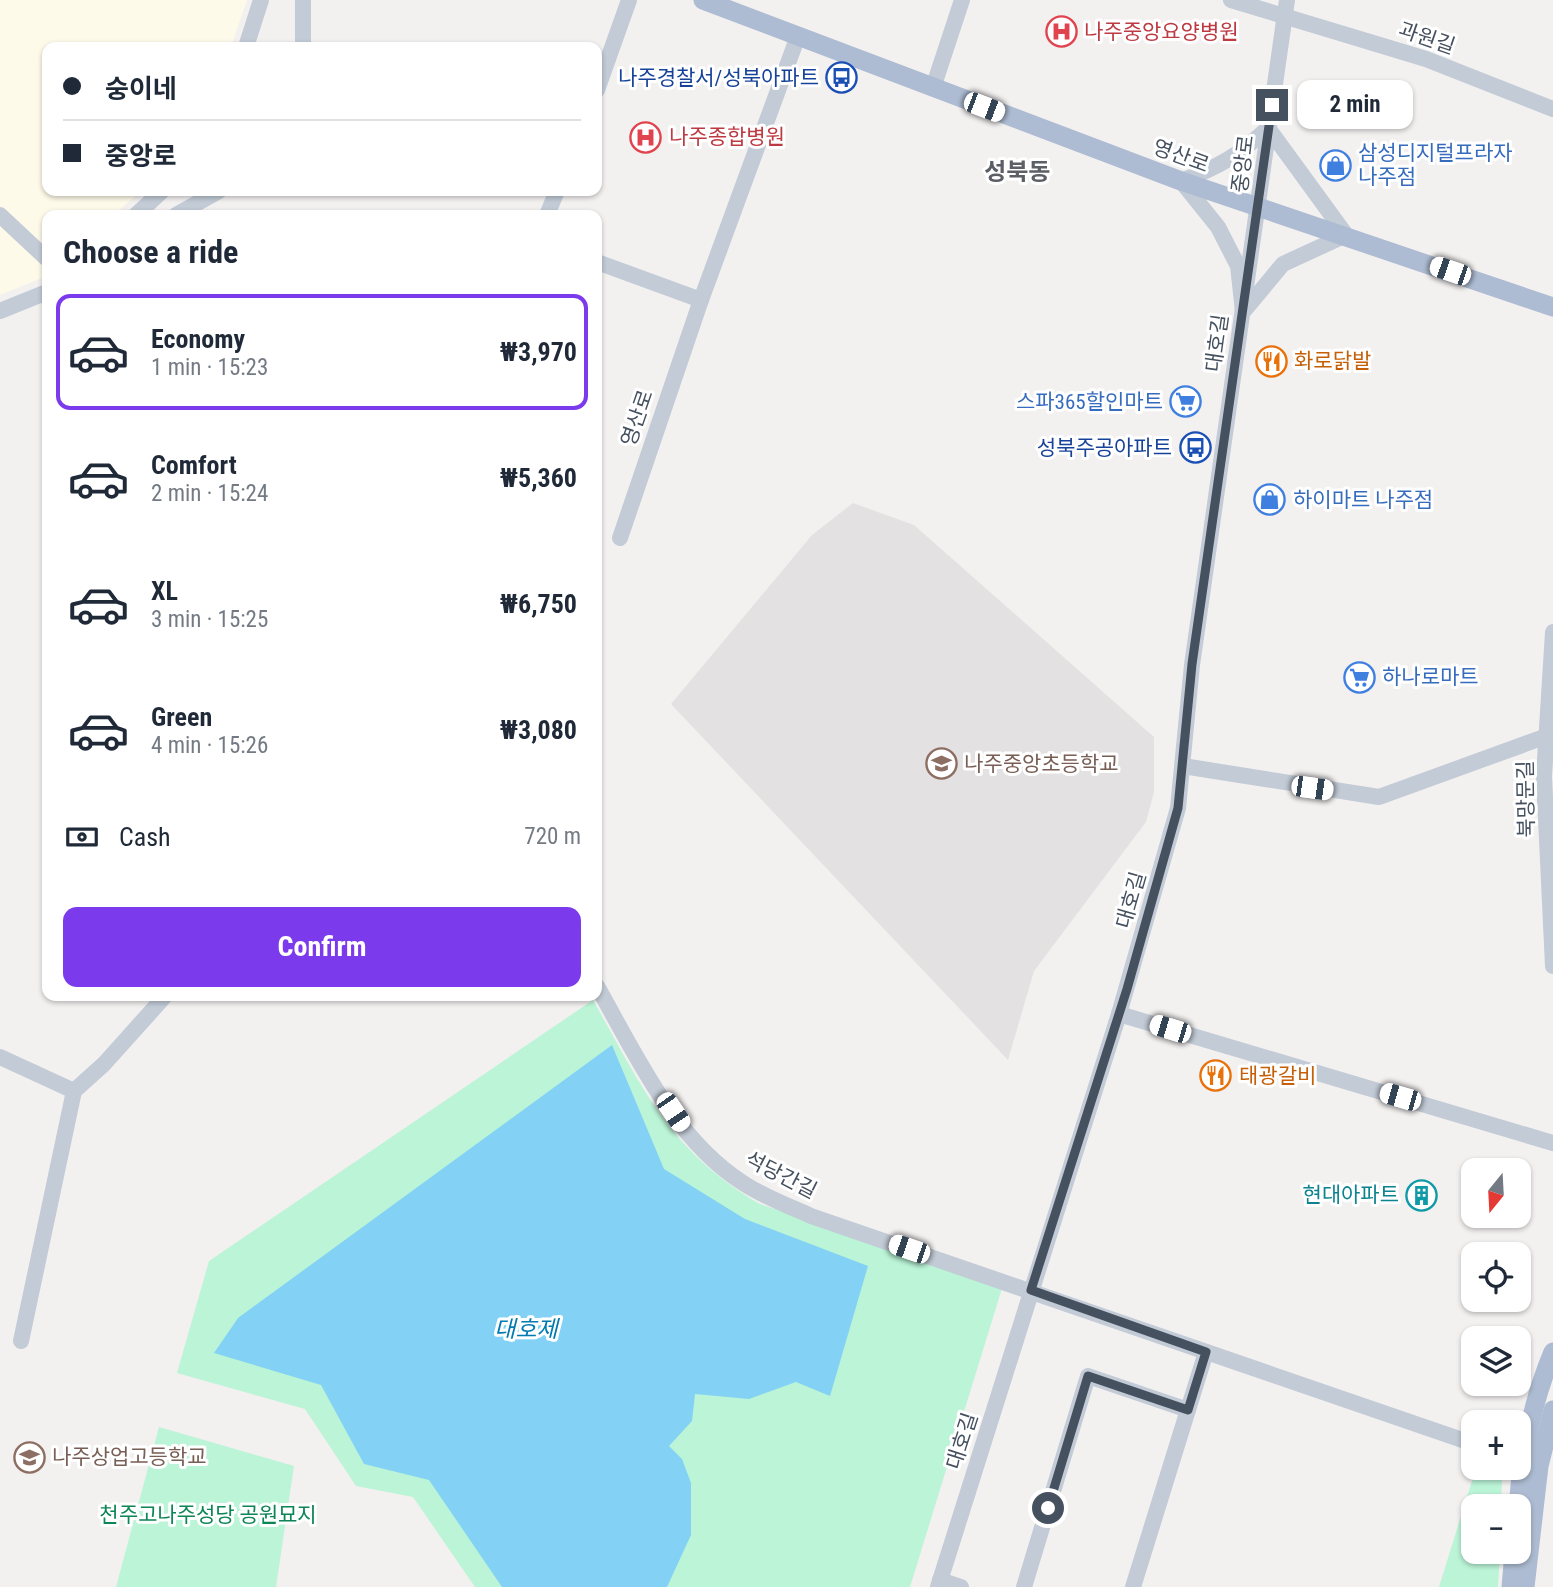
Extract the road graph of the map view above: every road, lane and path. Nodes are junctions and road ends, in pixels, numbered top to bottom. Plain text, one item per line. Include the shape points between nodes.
1 (261, 0) edge
2 (303, 0) edge
3 (629, 0) edge
4 (704, 0) edge
5 (962, 0) edge
6 (1231, 0) edge
7 (1286, 8) edge
8 (797, 36) junction
9 (248, 42) edge
10 (303, 42) edge
11 (602, 76) edge
12 (933, 88) junction
13 (1553, 109) edge
14 (1268, 128) junction
15 (1181, 181) junction
16 (157, 196) edge
17 (210, 196) edge
18 (1258, 208) junction
19 (141, 210) edge
20 (185, 210) edge
21 (0, 215) edge
22 (1346, 235) junction
23 (42, 254) edge
24 (602, 264) edge
25 (42, 294) edge
26 (701, 300) junction
27 (1553, 307) edge
28 (0, 311) edge
29 (1243, 312) junction
30 (620, 538) dead end
31 (1553, 632) edge
32 (1547, 736) junction
33 (1183, 766) junction
34 (1551, 902) edge
35 (1553, 966) edge
36 (602, 994) edge
37 (161, 1001) edge
38 (1119, 1014) junction
39 (0, 1057) edge
40 (74, 1091) junction
41 (1553, 1143) edge
42 (1031, 1290) junction
43 (21, 1341) dead end
44 (1206, 1352) junction
45 (1553, 1352) edge
46 (1188, 1410) junction
47 (1553, 1410) edge
48 (1531, 1418) edge
49 (1461, 1440) edge
50 (1513, 1564) edge
51 (939, 1584) edge
52 (961, 1587) edge
53 (1024, 1587) edge
54 (1133, 1587) edge
55 (1511, 1587) edge
56 (1525, 1587) edge

1 - 9 street
2 - 10 street
3 - 11 street
4 - 8 main road, 영산로
5 - 12 street
6 - 7 street, 과원길
7 - 13 street, 과원길
7 - 14 street, 중앙로
8 - 12 main road, 영산로
8 - 26 street, 영산로
12 - 15 main road, 영산로
14 - 15 street via 1219,167
14 - 18 street, 중앙로
14 - 22 street
15 - 18 main road, 영산로
15 - 29 street via 1218,227 1238,266
16 - 19 street
17 - 20 street
18 - 22 main road, 영산로
18 - 29 street, 대호길
21 - 23 street
22 - 27 main road, 영산로
22 - 29 street via 1283,264
24 - 26 street
25 - 28 street
26 - 30 street, 영산로
29 - 33 street, 대호길 via 1192,664
31 - 32 street, 북망문길
32 - 33 street via 1379,797
32 - 34 street, 북망문길 via 1544,776
33 - 38 street, 대호길 via 1178,808
34 - 35 street, 북망문길
36 - 42 street, 석당간길 via 684,1128 719,1166 743,1183 811,1216
37 - 40 street
38 - 41 street
38 - 42 street, 대호길
39 - 40 street
40 - 43 street
42 - 44 street, 석당간길
42 - 51 street, 대호길
44 - 46 street
44 - 49 street, 석당간길
45 - 48 main road
46 - 53 street via 1088,1376
46 - 54 street
47 - 56 main road via 1539,1466
50 - 55 main road
51 - 52 street, 대호길

